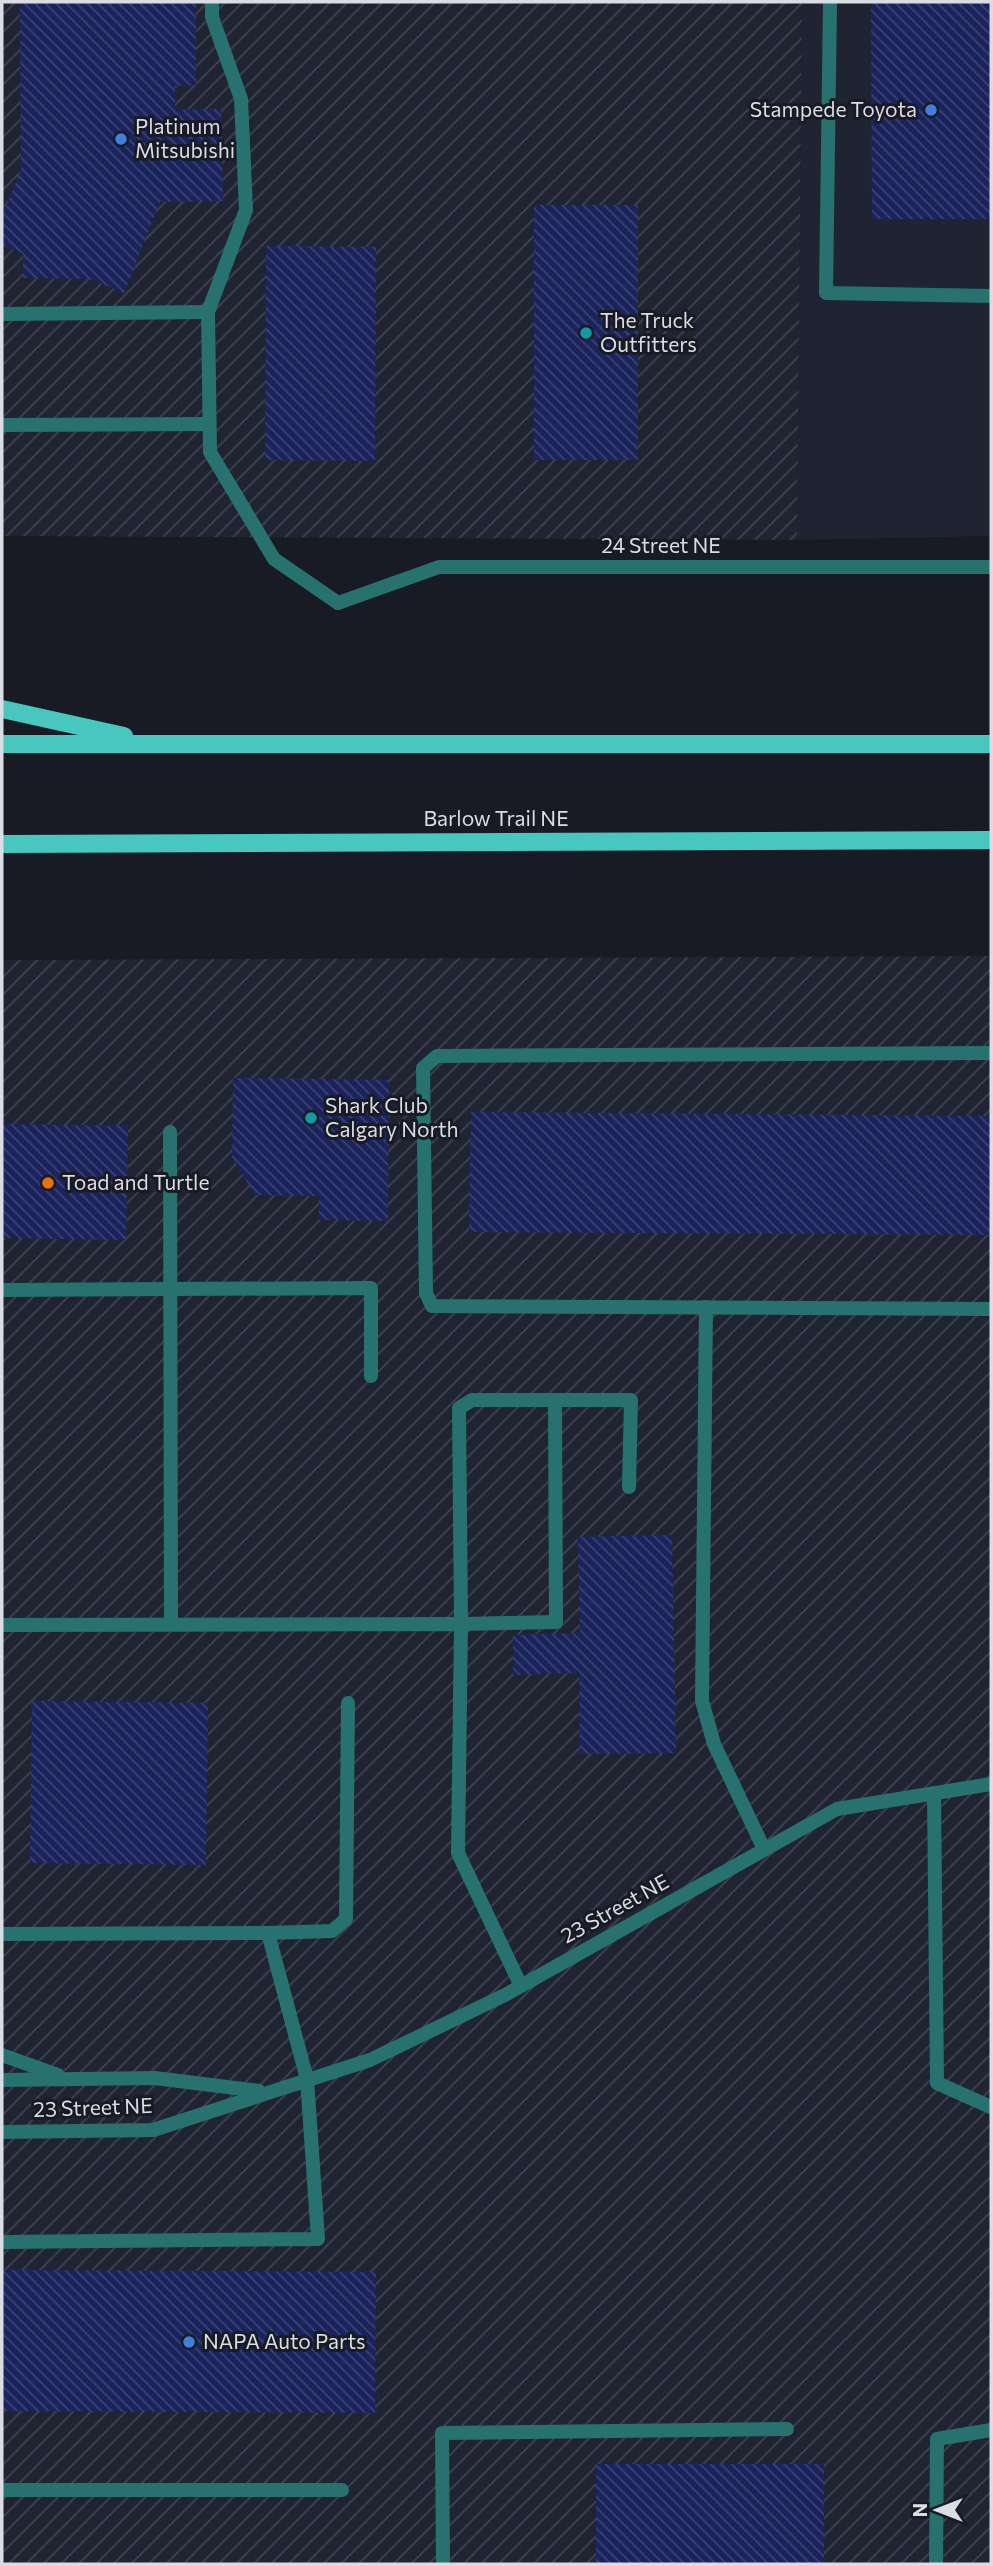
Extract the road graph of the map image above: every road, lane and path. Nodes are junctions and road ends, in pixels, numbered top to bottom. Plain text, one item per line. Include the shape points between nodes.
1 (212, 2) edge
2 (830, 2) edge
3 (991, 296) edge
4 (208, 312) junction
5 (2, 314) edge
6 (208, 424) junction
7 (2, 425) edge
8 (991, 567) edge
9 (2, 709) edge
10 (155, 743) junction
11 (2, 744) edge
12 (991, 744) edge
13 (991, 839) edge
14 (2, 845) edge
15 (991, 1053) edge
16 (170, 1132) dead end
17 (172, 1289) junction
18 (2, 1290) edge
19 (706, 1307) junction
20 (991, 1309) edge
21 (371, 1376) dead end
22 (555, 1400) junction
23 (629, 1487) dead end
24 (172, 1623) junction
25 (461, 1624) junction
26 (2, 1625) edge
27 (348, 1703) dead end
28 (991, 1784) edge
29 (934, 1793) junction
30 (764, 1849) junction
31 (268, 1933) junction
32 (2, 1934) edge
33 (521, 1986) junction
34 (2, 2055) edge
35 (70, 2079) junction
36 (307, 2079) junction
37 (2, 2080) edge
38 (264, 2092) junction
39 (991, 2106) edge
40 (2, 2132) edge
41 (2, 2242) edge
42 (787, 2429) dead end
43 (991, 2430) edge
44 (2, 2490) edge
45 (342, 2490) dead end
46 (443, 2564) edge
47 (936, 2564) edge

1 - 4 street via 212,18 241,99 246,210
2 - 3 street via 826,293
4 - 5 street
4 - 6 street
6 - 7 street
6 - 8 street, 24 Street NE via 209,452 274,559 338,603 439,567
9 - 10 main road
10 - 11 main road
10 - 12 main road
13 - 14 main road, Barlow Trail NE
15 - 19 street via 437,1056 423,1068 426,1293 432,1306
16 - 17 street
17 - 18 street
17 - 21 street via 371,1288
17 - 24 street
19 - 20 street
19 - 30 street via 702,1701 714,1744
22 - 23 street via 631,1400
22 - 25 street via 472,1400 459,1408
22 - 25 street via 556,1622
24 - 25 street
24 - 26 street
25 - 33 street via 458,1853
27 - 31 street via 346,1919 332,1931
28 - 29 street, 23 Street NE
29 - 30 street, 23 Street NE via 837,1809
29 - 39 street via 937,2083
30 - 33 street, 23 Street NE
31 - 32 street
31 - 36 street
33 - 36 street, 23 Street NE via 370,2060
34 - 35 street
35 - 37 street, 23 Street NE
35 - 38 street, 23 Street NE via 155,2078
36 - 38 street, 23 Street NE
36 - 41 street via 318,2239
38 - 40 street, 23 Street NE via 153,2130
42 - 46 street via 442,2432
43 - 47 street via 937,2439
44 - 45 street

